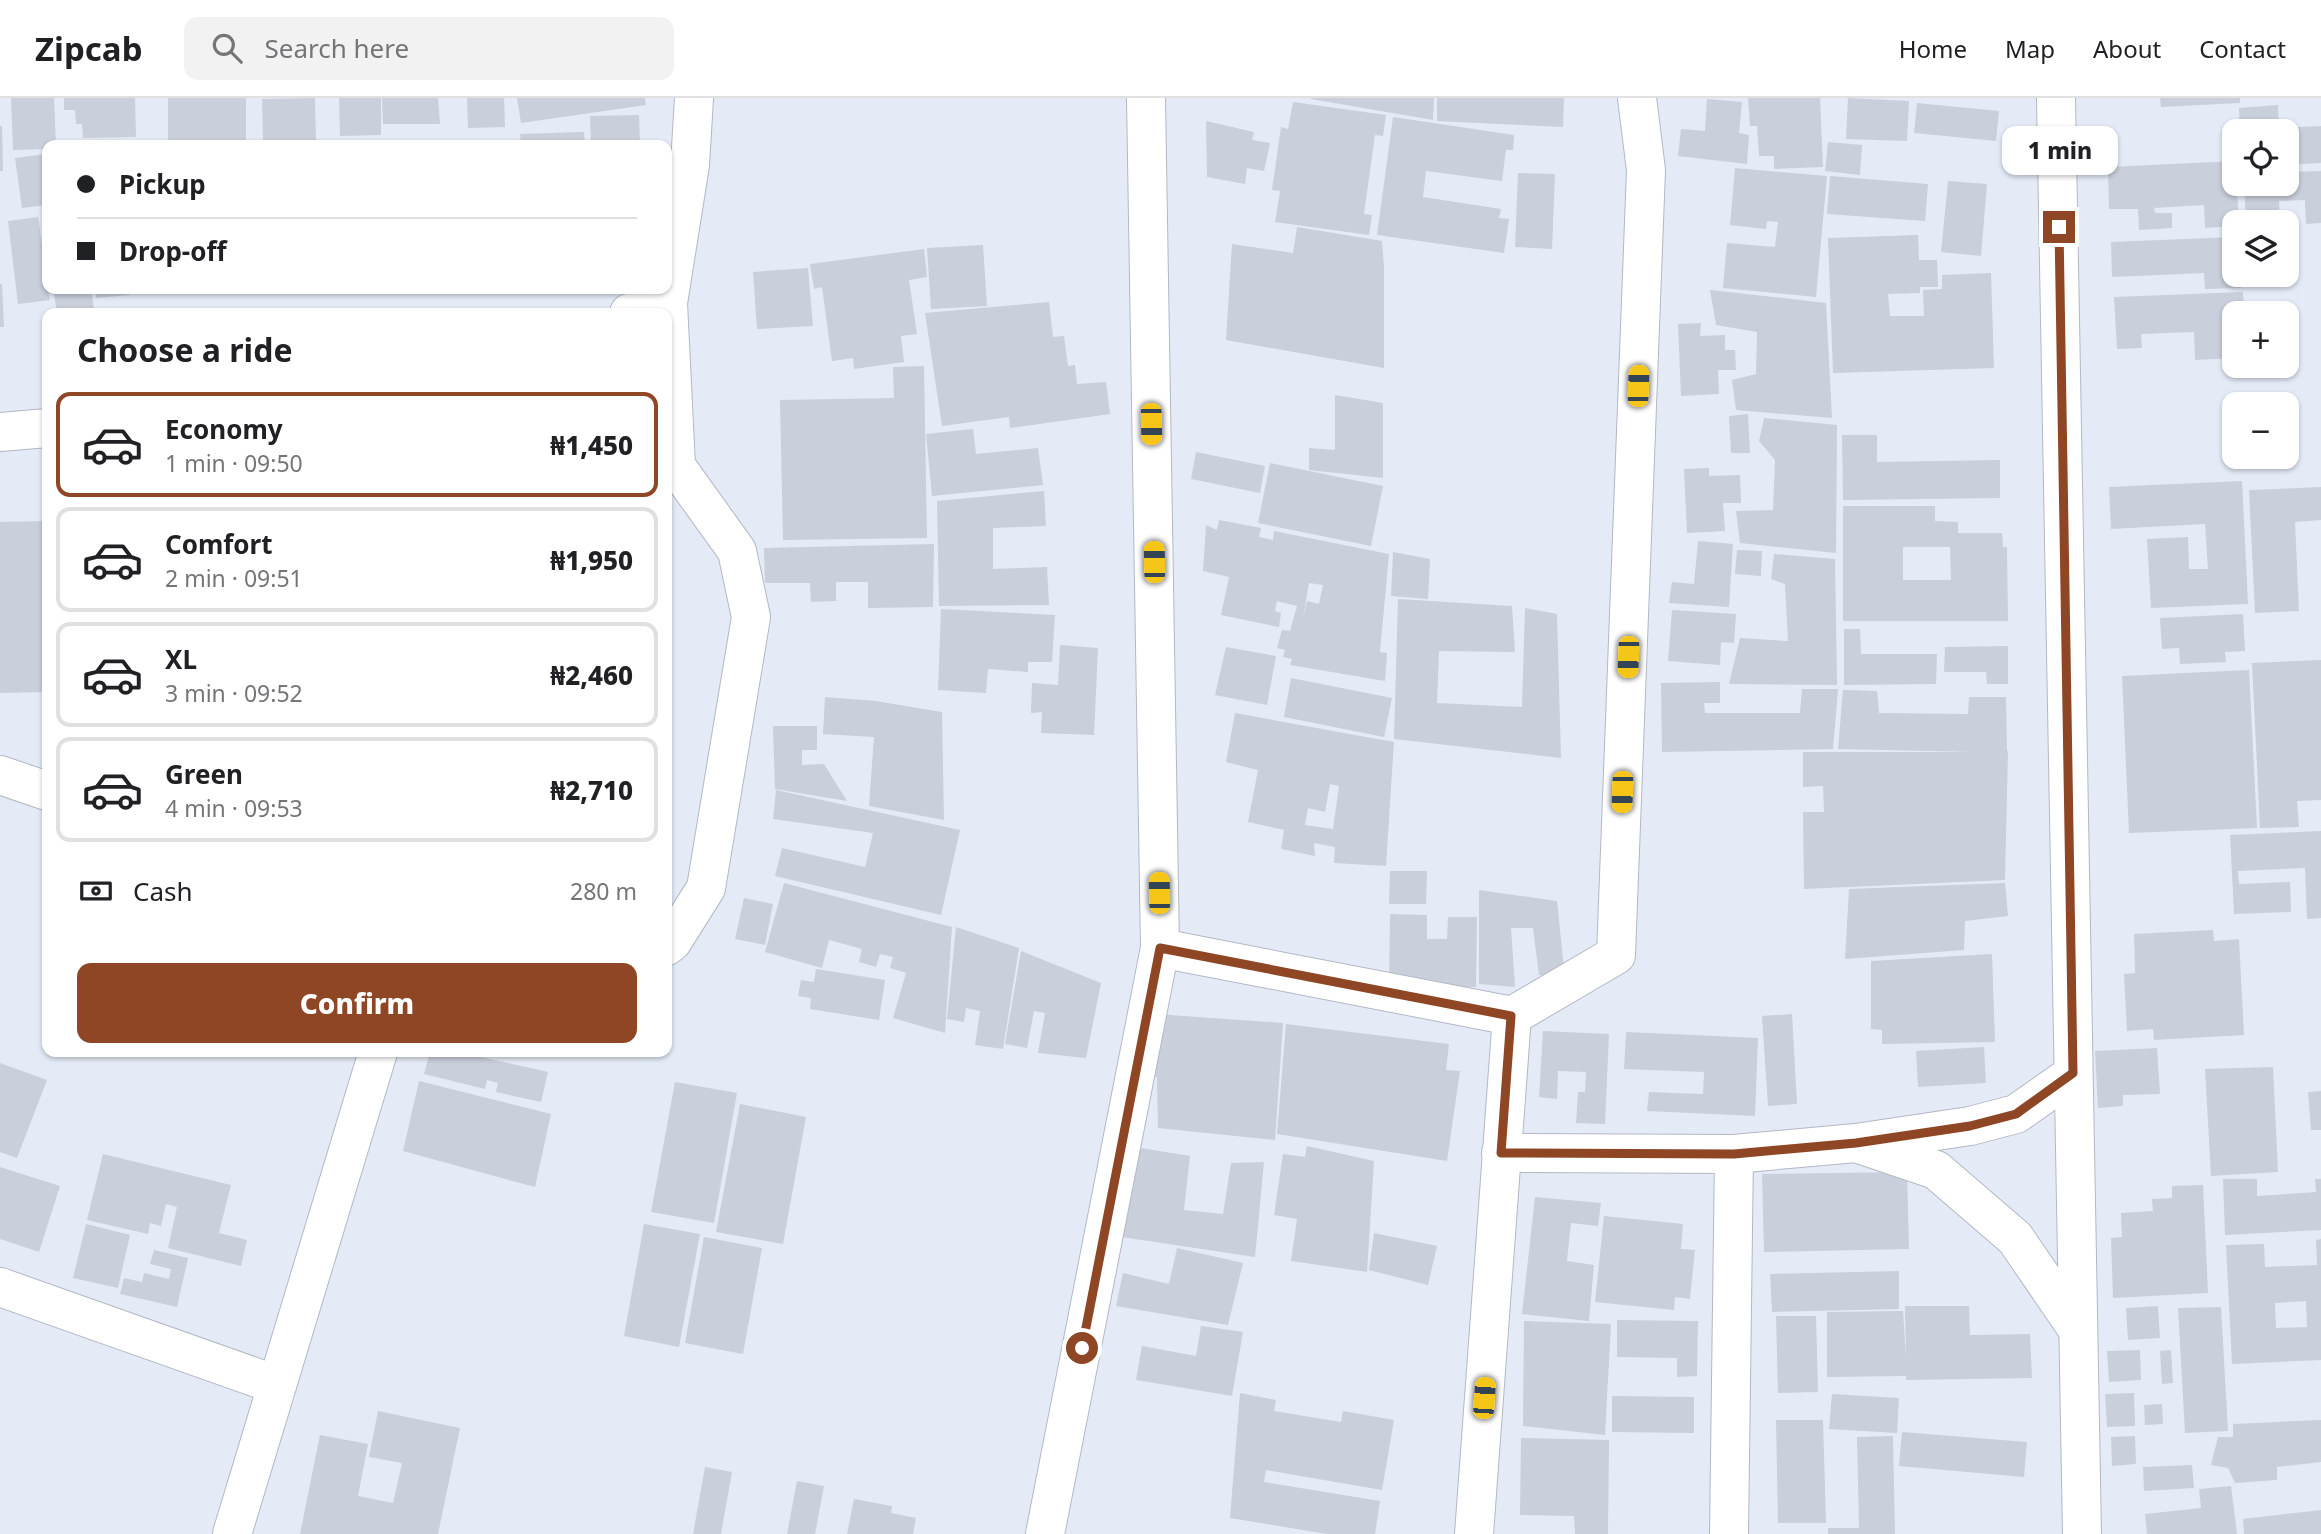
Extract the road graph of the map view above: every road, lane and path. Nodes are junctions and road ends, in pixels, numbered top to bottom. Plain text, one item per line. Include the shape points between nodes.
1 (694, 98) edge
2 (1146, 98) edge
3 (1637, 98) edge
4 (2056, 98) edge
5 (672, 278) edge
6 (669, 294) edge
7 (668, 303) junction
8 (648, 308) edge
9 (668, 308) edge
10 (672, 384) edge
11 (42, 428) edge
12 (0, 432) edge
13 (0, 775) edge
14 (42, 789) edge
15 (672, 942) edge
16 (1160, 948) junction
17 (1511, 1016) junction
18 (376, 1057) edge
19 (2073, 1073) junction
20 (1856, 1143) junction
21 (1501, 1153) junction
22 (1734, 1154) junction
23 (0, 1287) edge
24 (2078, 1330) junction
25 (277, 1385) junction
26 (232, 1534) edge
27 (1045, 1534) edge
28 (1474, 1534) edge
29 (1729, 1534) edge
30 (2082, 1534) edge

1 - 5 street via 690,165
2 - 16 street
3 - 17 street via 1646,170 1616,955
4 - 19 street
6 - 7 street
7 - 8 street
7 - 9 street
10 - 15 street via 676,466 737,551 751,617 706,888
11 - 12 street
13 - 14 street
16 - 17 street
16 - 27 street
17 - 21 street
18 - 25 street
19 - 20 street via 2016,1114 1970,1126
19 - 24 street
20 - 22 street
20 - 24 street via 1936,1170 2015,1238
21 - 22 street
21 - 28 street
22 - 29 street
23 - 25 street
24 - 30 street
25 - 26 street

